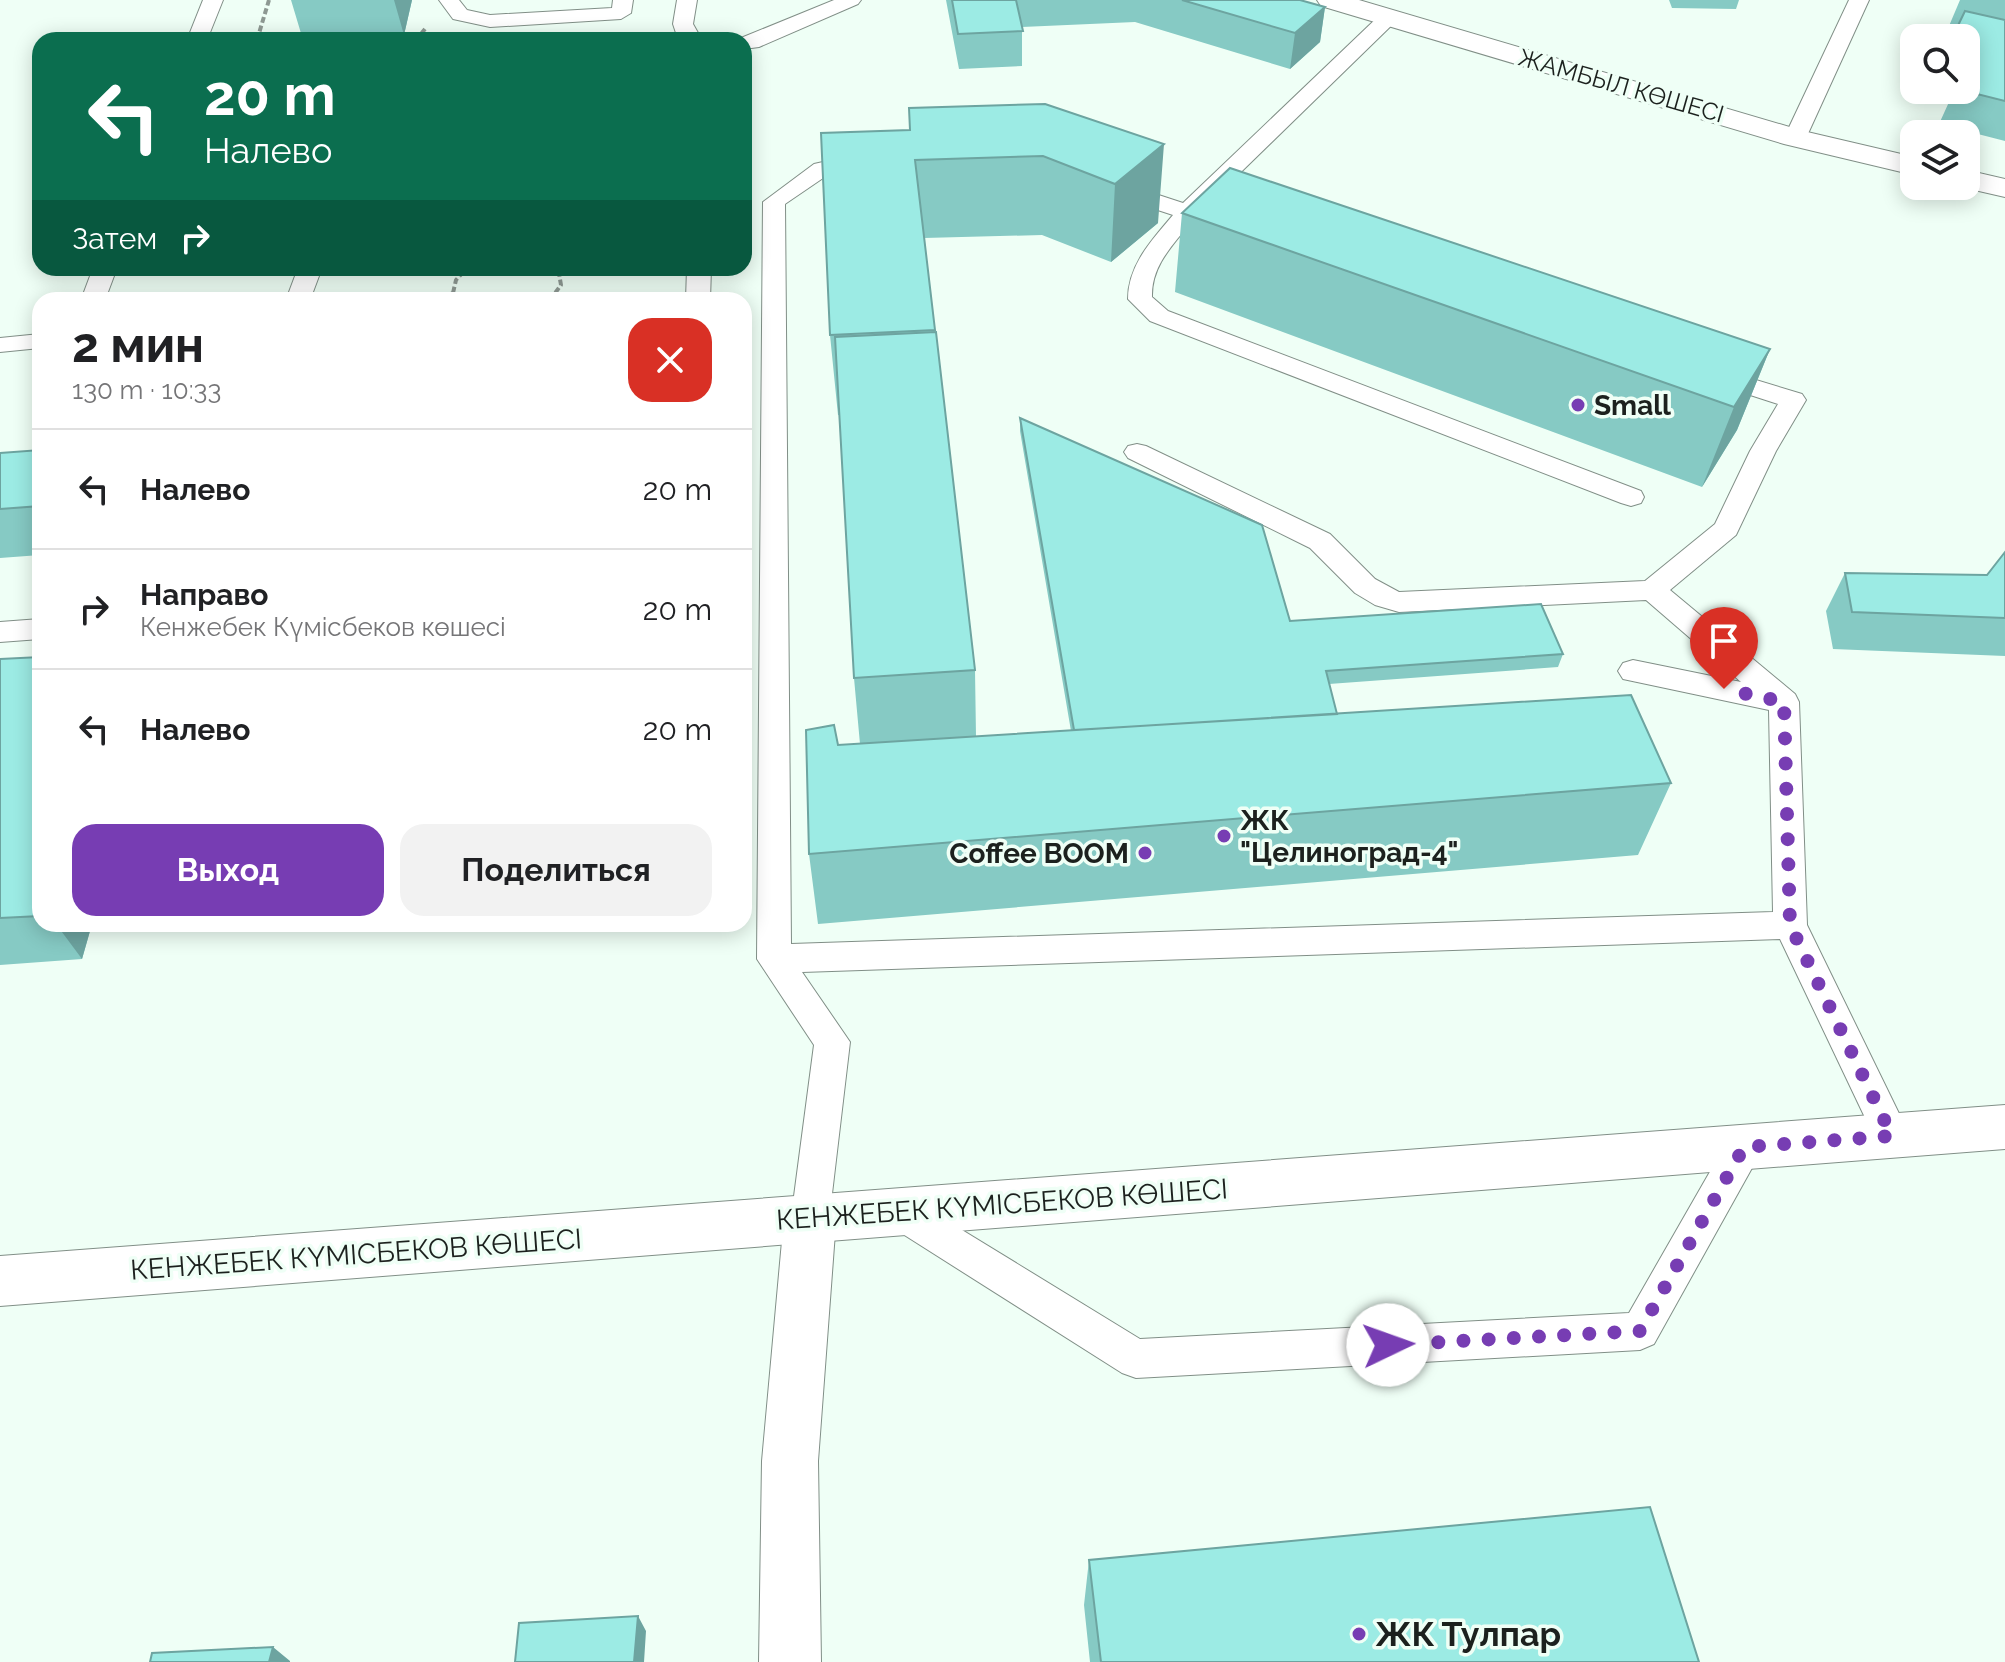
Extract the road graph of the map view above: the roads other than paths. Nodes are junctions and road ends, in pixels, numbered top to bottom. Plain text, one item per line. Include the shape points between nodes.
1 (213, 0) edge
2 (449, 0) edge
3 (687, 0) edge
4 (851, 0) edge
5 (1330, 0) edge
6 (1859, 0) edge
7 (622, 6) edge
8 (1388, 18) junction
9 (200, 32) edge
10 (620, 32) edge
11 (686, 32) edge
12 (752, 43) edge
13 (1795, 138) junction
14 (883, 155) edge
15 (1900, 163) edge
16 (1980, 182) edge
17 (1102, 184) edge
18 (2005, 188) edge
19 (1187, 212) junction
20 (1248, 230) edge
21 (32, 342) edge
22 (0, 345) edge
23 (1687, 367) edge
24 (1137, 452) dead end
25 (1631, 497) dead end
26 (1652, 590) junction
27 (32, 630) edge
28 (0, 632) edge
29 (1633, 671) dead end
30 (1784, 702) junction
31 (1790, 925) junction
32 (774, 959) junction
33 (2005, 1127) edge
34 (1892, 1136) junction
35 (1744, 1147) junction
36 (900, 1212) junction
37 (810, 1219) junction
38 (0, 1281) edge
39 (790, 1662) edge

1 - 9 lane
2 - 7 lane via 460,15 490,21
3 - 11 lane
4 - 12 lane
5 - 8 street, ЖАМБЫЛ КӨШЕСІ
6 - 13 lane
7 - 10 lane
8 - 13 street, ЖАМБЫЛ КӨШЕСІ
8 - 19 lane
13 - 15 street, ЖАМБЫЛ КӨШЕСІ
14 - 32 lane via 822,169 766,202
16 - 18 street
17 - 19 lane
19 - 20 lane
19 - 25 lane via 1138,286 1140,299 1159,316
21 - 22 lane
23 - 26 lane via 1793,400 1726,529
24 - 26 lane via 1320,541 1377,598 1399,602
26 - 30 lane
27 - 28 lane
29 - 30 lane
30 - 31 lane
31 - 32 lane
31 - 34 lane
32 - 37 lane via 832,1042
33 - 34 street, КЕНЖЕБЕК КҮМІСБЕКОВ КӨШЕСІ
34 - 35 street, КЕНЖЕБЕК КҮМІСБЕКОВ КӨШЕСІ
35 - 36 street, КЕНЖЕБЕК КҮМІСБЕКОВ КӨШЕСІ
35 - 36 lane via 1640,1331 1136,1359
36 - 37 street, КЕНЖЕБЕК КҮМІСБЕКОВ КӨШЕСІ
37 - 38 street, КЕНЖЕБЕК КҮМІСБЕКОВ КӨШЕСІ
37 - 39 street via 790,1461

